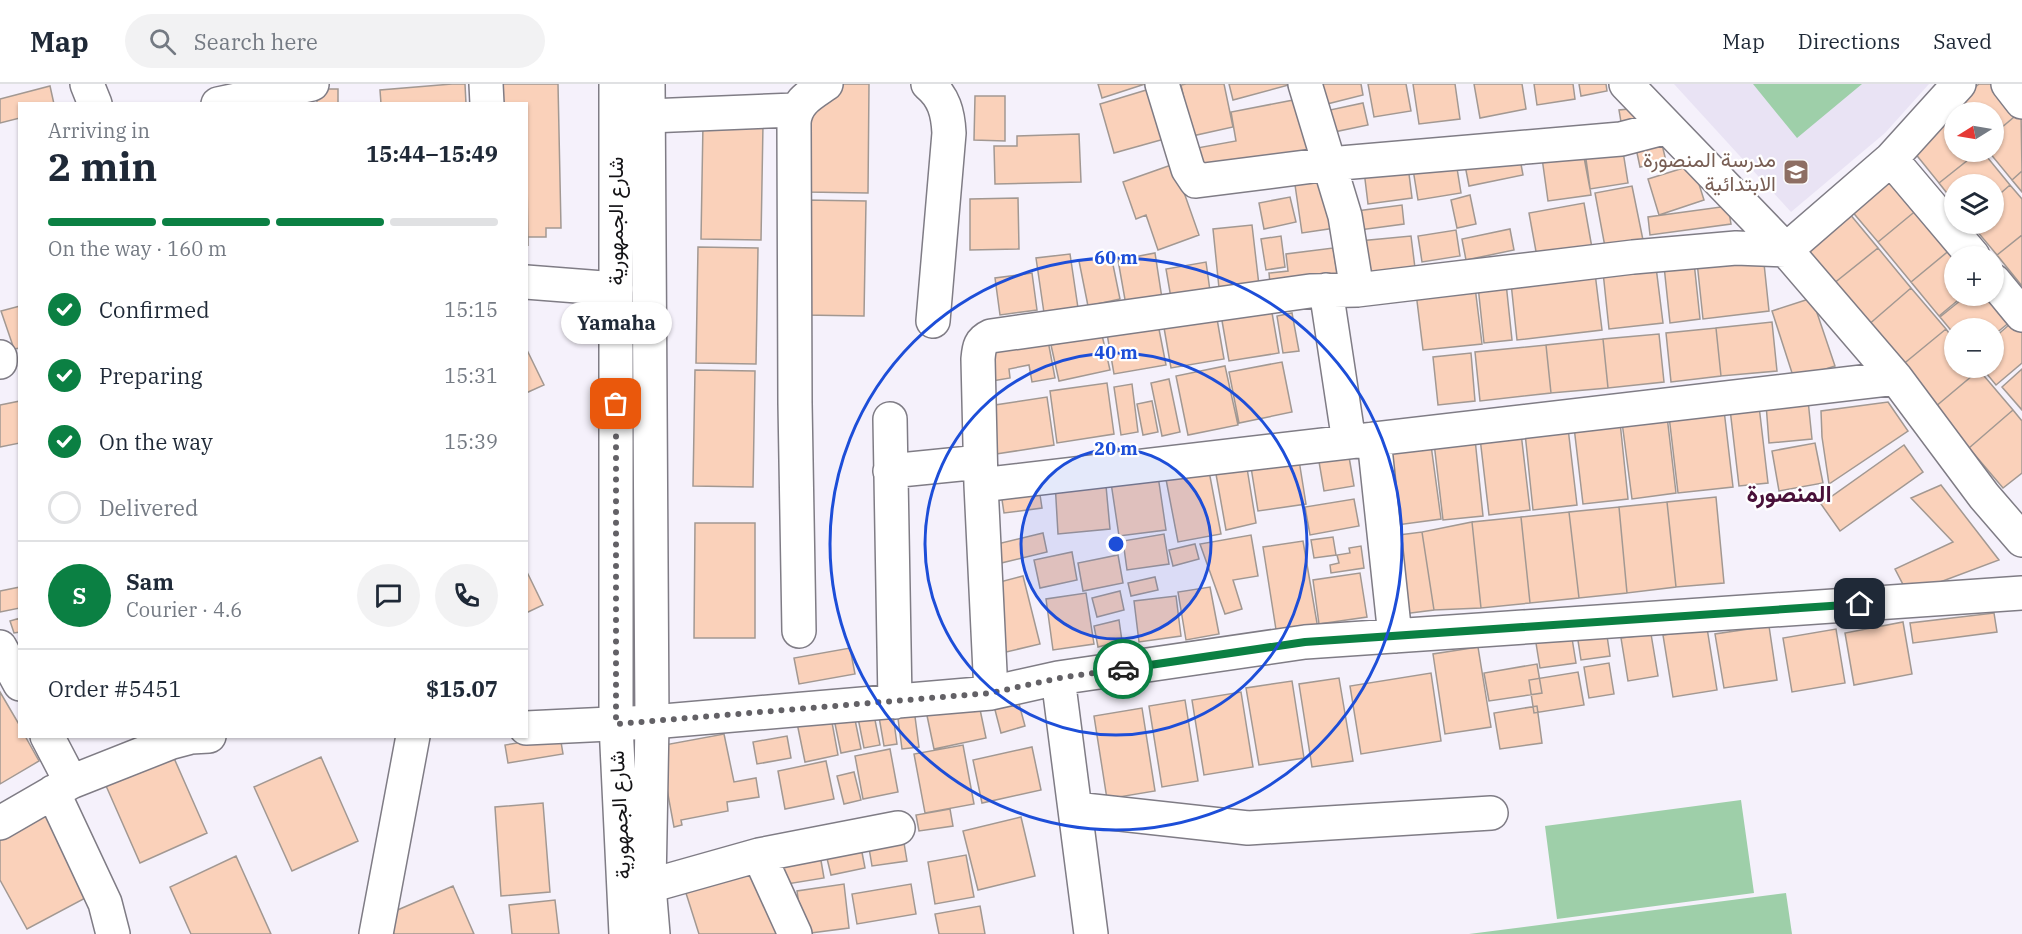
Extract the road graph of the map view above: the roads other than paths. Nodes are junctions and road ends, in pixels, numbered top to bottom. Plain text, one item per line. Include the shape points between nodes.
1 (87, 84) edge
2 (312, 84) edge
3 (486, 84) edge
4 (616, 84) edge
5 (648, 84) edge
6 (826, 84) edge
7 (928, 84) edge
8 (1162, 84) edge
9 (1305, 84) edge
10 (1626, 84) edge
11 (1959, 84) edge
12 (2008, 84) edge
13 (93, 102) edge
14 (227, 102) edge
15 (487, 102) edge
16 (2022, 102) edge
17 (795, 110) junction
18 (648, 116) junction
19 (1667, 127) junction
20 (1891, 159) junction
21 (1329, 164) junction
22 (1965, 246) edge
23 (1786, 250) junction
24 (528, 282) edge
25 (616, 289) junction
26 (1341, 290) junction
27 (2004, 293) edge
28 (2022, 315) edge
29 (933, 321) dead end
30 (0, 357) edge
31 (0, 362) edge
32 (1896, 378) junction
33 (890, 419) dead end
34 (1361, 440) junction
35 (890, 471) junction
36 (981, 474) junction
37 (2016, 519) edge
38 (2022, 593) edge
39 (799, 631) dead end
40 (1395, 636) junction
41 (0, 647) edge
42 (1059, 678) junction
43 (18, 680) edge
44 (991, 693) junction
45 (895, 702) junction
46 (651, 722) junction
47 (616, 724) junction
48 (528, 728) edge
49 (48, 738) edge
50 (187, 738) edge
51 (413, 738) edge
52 (62, 787) junction
53 (1075, 809) junction
54 (1491, 813) dead end
55 (0, 823) edge
56 (898, 828) dead end
57 (759, 855) junction
58 (649, 886) junction
59 (113, 934) edge
60 (376, 934) edge
61 (626, 934) edge
62 (653, 934) edge
63 (795, 934) edge
64 (1091, 934) edge

1 - 13 street
2 - 14 street
3 - 15 street
4 - 25 street, شارع الجمهورية
5 - 18 street, شارع الجمهورية
6 - 17 street
7 - 29 street via 948,114 949,133
8 - 21 street via 1188,169 1196,181
9 - 21 street
10 - 19 street
11 - 20 street
12 - 16 street
17 - 18 street
17 - 39 street
18 - 46 street, شارع الجمهورية
19 - 21 street via 1621,139
19 - 23 street
20 - 22 street
20 - 23 street
21 - 26 street via 1345,216
23 - 26 street via 1736,248 1633,257
23 - 32 street
24 - 25 street
25 - 47 street, شارع الجمهورية
26 - 34 street
26 - 36 street via 1310,291 984,339 978,359
27 - 28 street
30 - 31 street
32 - 34 street
32 - 37 street via 1984,496
33 - 35 street
34 - 36 street
34 - 40 street
35 - 36 street
35 - 45 street
36 - 44 street
38 - 40 street
40 - 42 street via 1305,642
41 - 43 street
42 - 44 street
42 - 53 street
44 - 45 street
45 - 46 street
46 - 47 street
46 - 58 street, شارع الجمهورية
47 - 48 street
47 - 61 street, شارع الجمهورية
49 - 52 street
50 - 52 street
51 - 60 street
52 - 55 street
52 - 59 street
53 - 54 street via 1248,828
53 - 64 street
56 - 57 street
57 - 58 street
57 - 63 street
58 - 62 street, شارع الجمهورية

